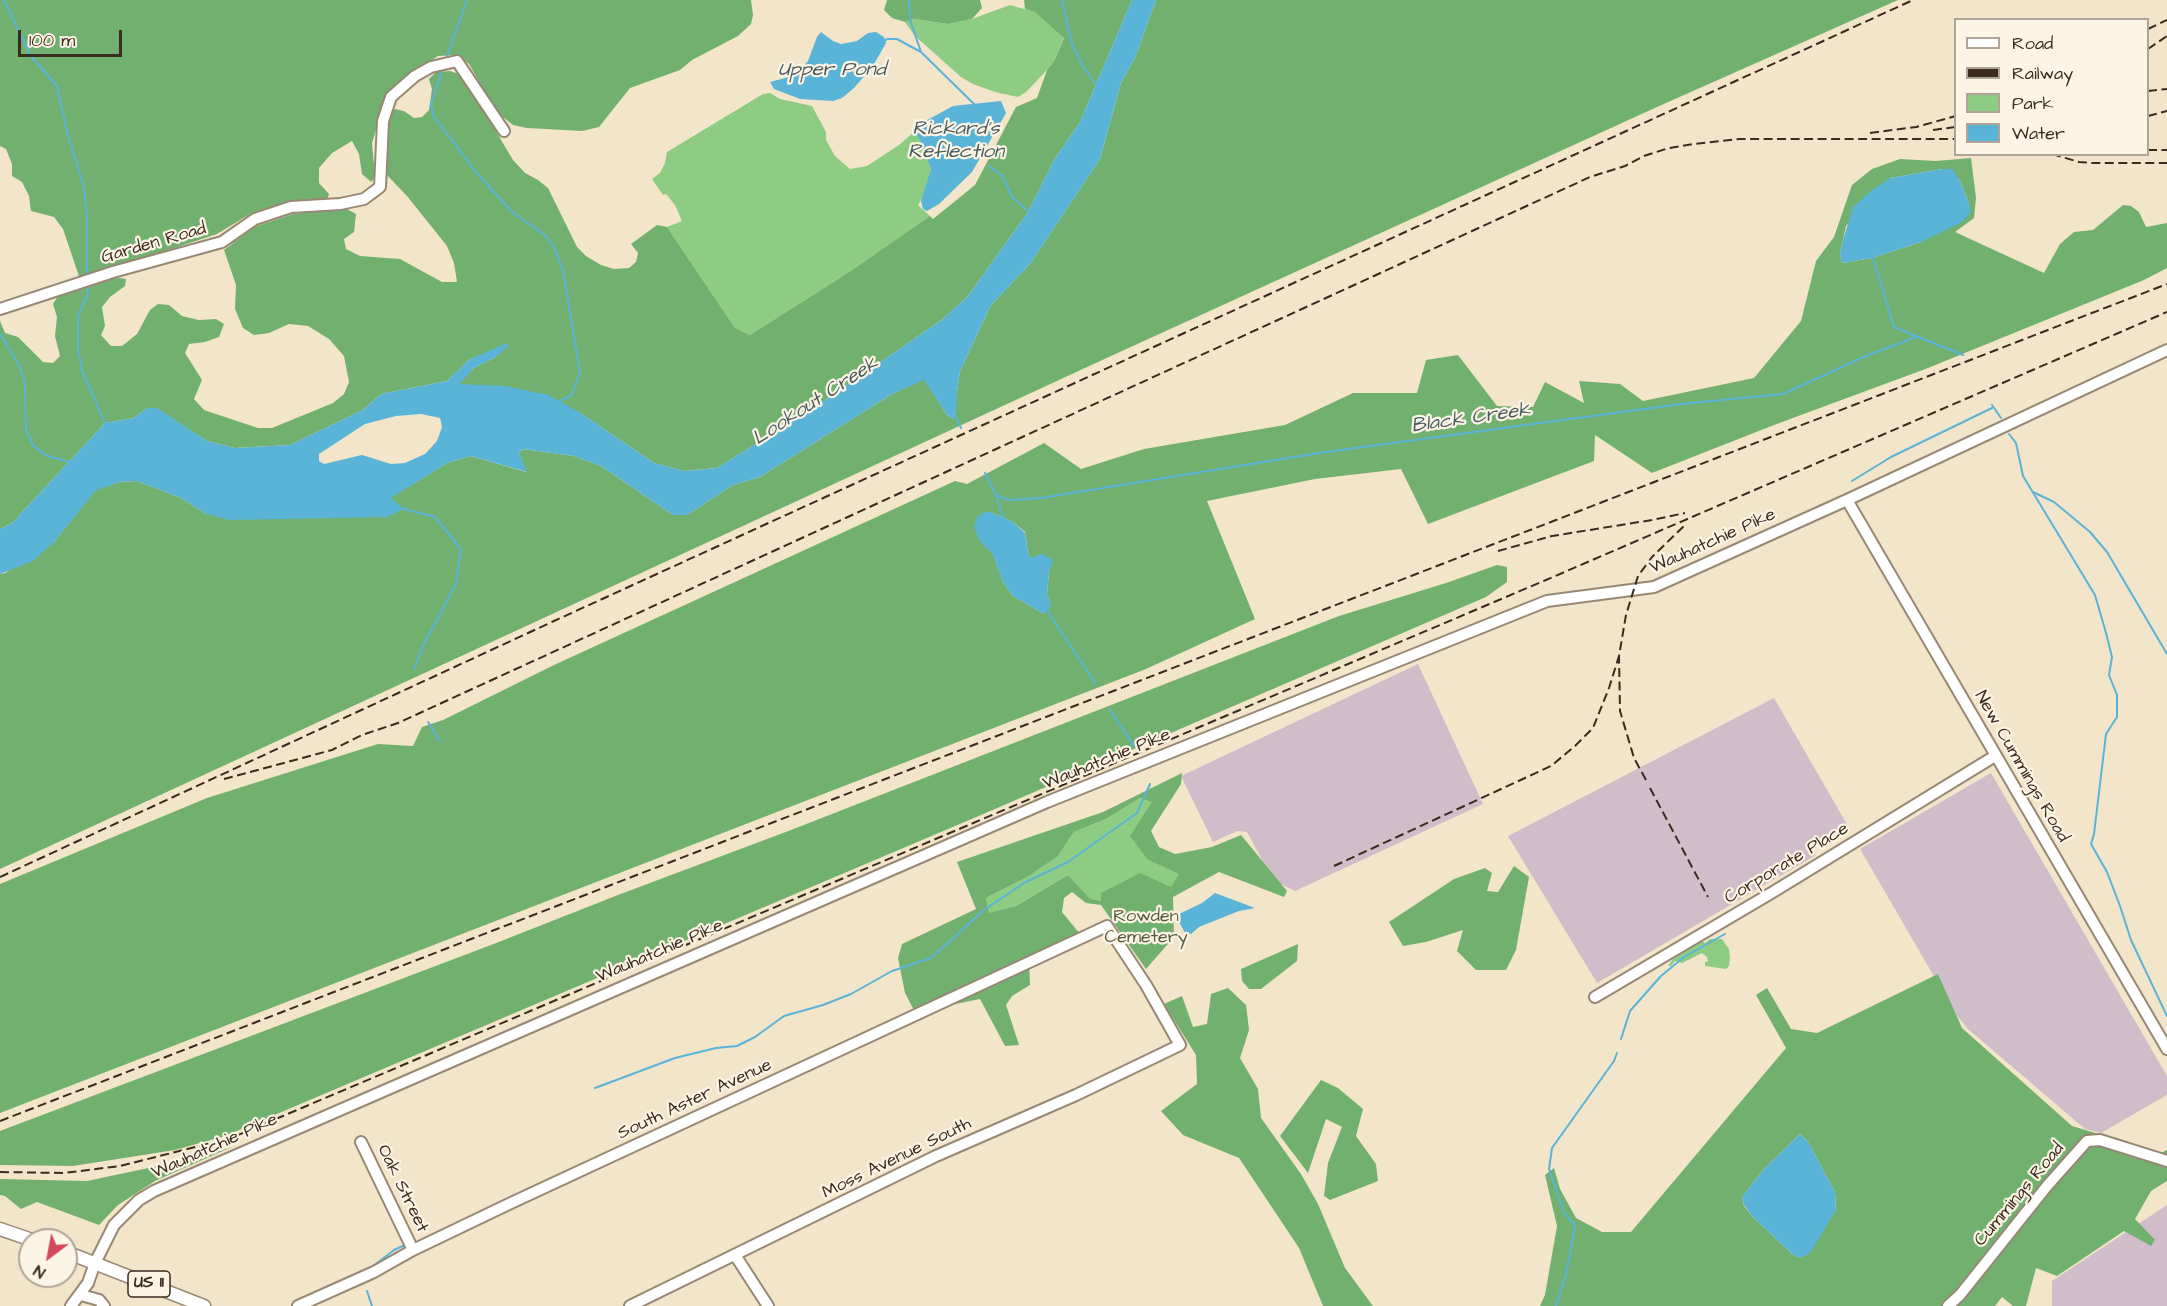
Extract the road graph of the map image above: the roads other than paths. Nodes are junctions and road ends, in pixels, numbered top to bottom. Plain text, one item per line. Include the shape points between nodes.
1 (504, 131) dead end
2 (0, 309) edge
3 (2167, 350) edge
4 (1847, 500) junction
5 (1995, 756) junction
6 (1107, 926) joint
7 (1595, 997) dead end
8 (2167, 1049) edge
9 (361, 1142) dead end
10 (2167, 1161) edge
11 (0, 1229) edge
12 (18, 1235) edge
13 (413, 1250) junction
14 (735, 1255) junction
15 (78, 1257) edge
16 (95, 1263) junction
17 (81, 1294) junction
18 (71, 1306) edge
19 (104, 1306) edge
20 (204, 1306) edge
21 (298, 1306) edge
22 (630, 1306) edge
23 (768, 1306) edge
24 (1948, 1306) edge

1 - 2 street, Garden Road via 457,61 431,67 391,97 383,121 380,187 364,199 291,207 255,219 222,242
3 - 4 street, Wauhatchie Pike
4 - 5 street, New Cummings Road
4 - 16 street, Wauhatchie Pike via 1654,587 1547,601 1047,802 576,1006 154,1191 114,1225
5 - 7 street, Corporate Place
5 - 8 street, New Cummings Road
6 - 13 street, South Aster Avenue
6 - 14 street, Moss Avenue South via 1180,1045 936,1156
9 - 13 street, Oak Street
10 - 24 street, Cummings Road via 2100,1140 2087,1141
11 - 12 main road
13 - 21 street, South Aster Avenue
14 - 22 street, Moss Avenue South
14 - 23 street
15 - 16 main road, US 11
16 - 17 street, Wauhatchie Pike
16 - 20 main road, US 11
17 - 18 street, Wauhatchie Pike
17 - 19 street via 99,1300

